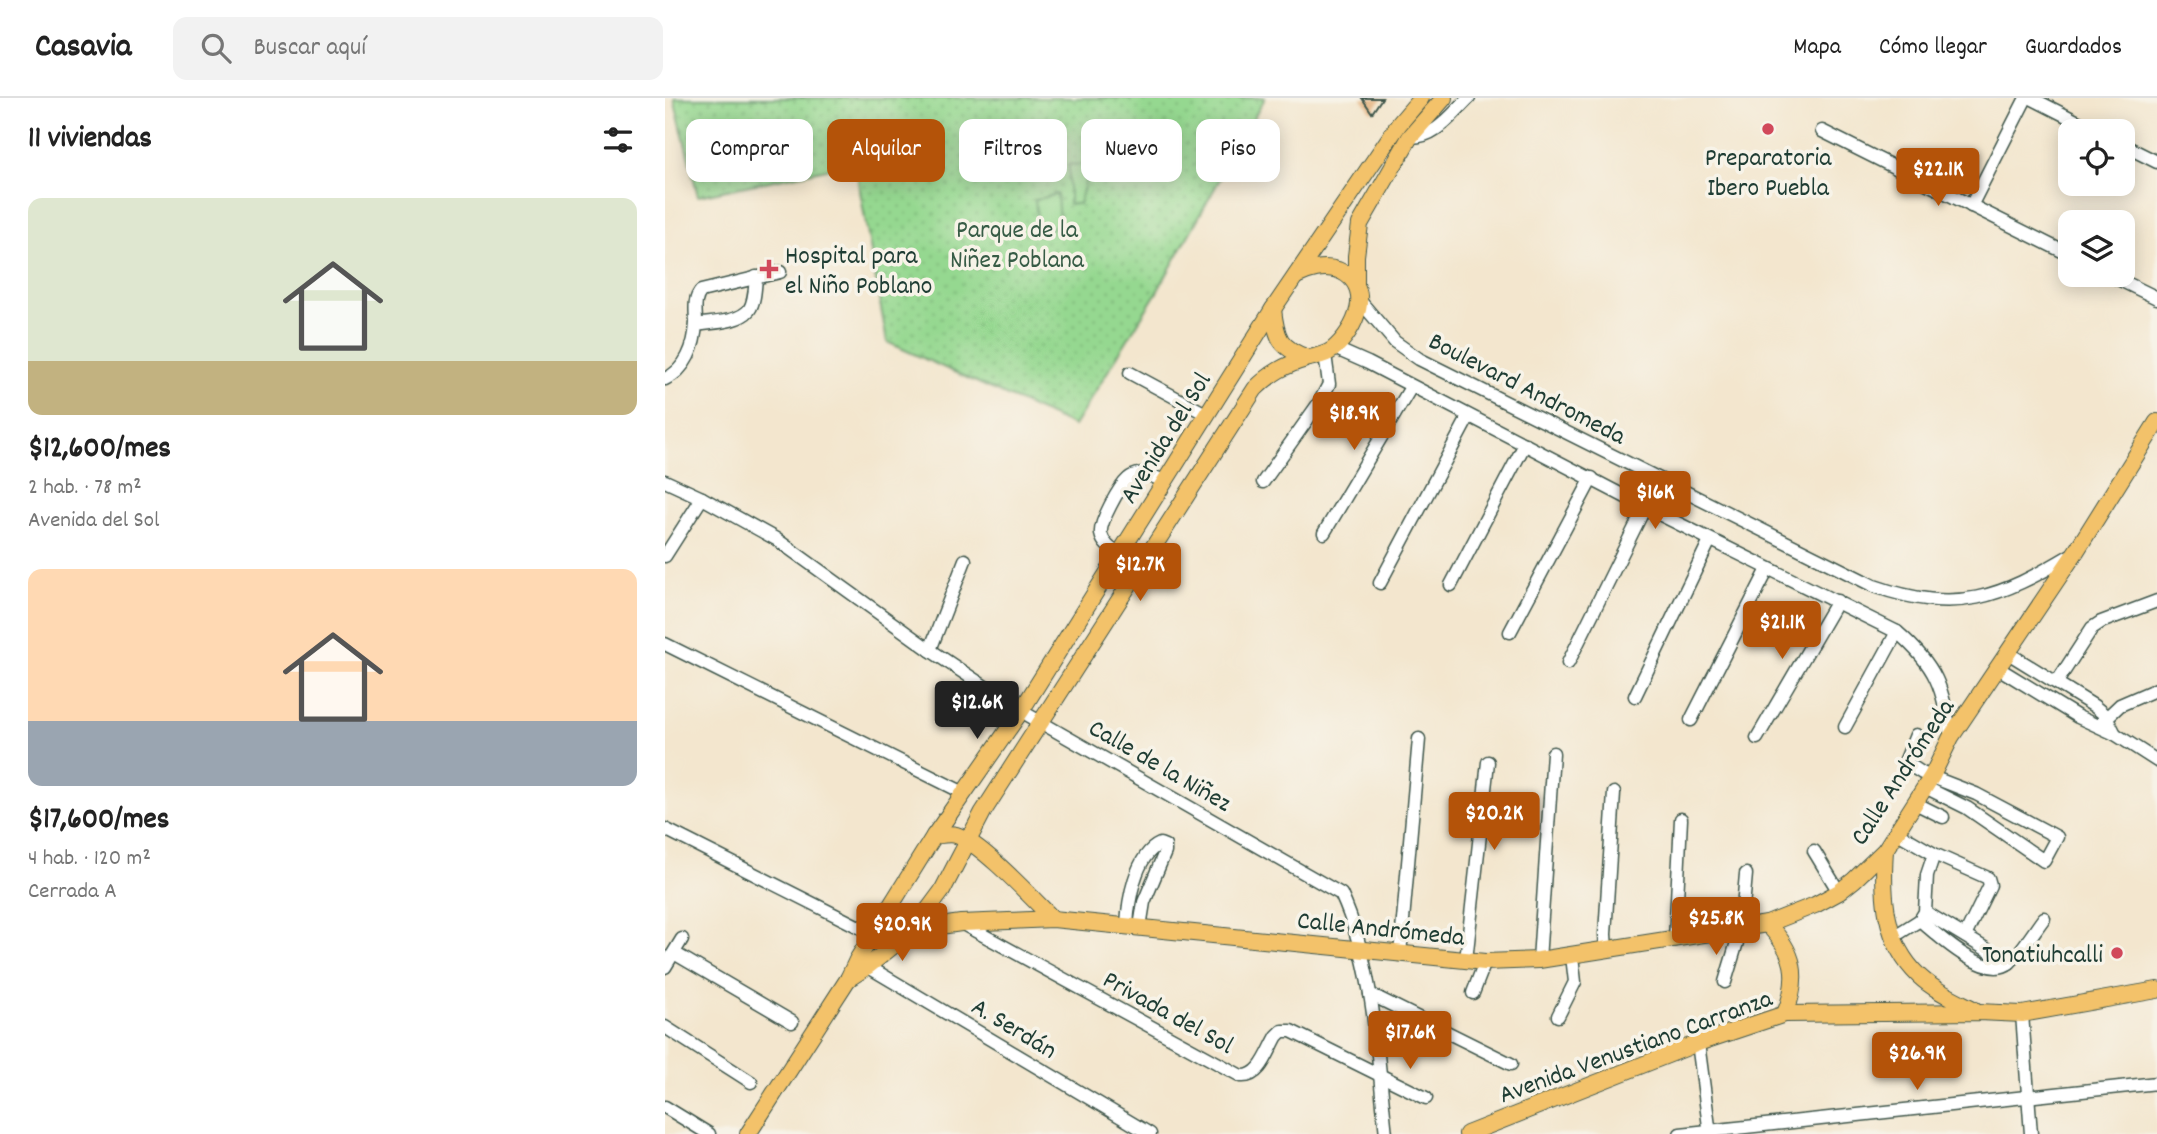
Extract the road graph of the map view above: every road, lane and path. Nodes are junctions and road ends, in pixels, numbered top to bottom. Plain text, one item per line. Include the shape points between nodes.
1 (1420, 98) edge
2 (1444, 98) edge
3 (1469, 98) edge
4 (2028, 98) edge
5 (2071, 119) edge
6 (1822, 131) dead end
7 (1410, 137) junction
8 (2135, 151) edge
9 (2157, 162) edge
10 (1971, 206) junction
11 (2058, 249) edge
12 (780, 272) dead end
13 (1296, 276) junction
14 (756, 277) junction
15 (1356, 282) junction
16 (2135, 287) edge
17 (2157, 298) edge
18 (1360, 301) junction
19 (1273, 309) junction
20 (696, 325) junction
21 (1329, 351) junction
22 (1308, 358) junction
23 (1130, 373) dead end
24 (665, 379) edge
25 (1411, 387) junction
26 (1206, 414) junction
27 (1469, 416) junction
28 (2156, 430) edge
29 (1525, 444) junction
30 (1591, 478) junction
31 (665, 481) edge
32 (1165, 481) junction
33 (1263, 482) dead end
34 (702, 498) junction
35 (1645, 507) junction
36 (1325, 533) dead end
37 (1710, 540) junction
38 (2075, 553) junction
39 (1119, 554) junction
40 (665, 556) edge
41 (965, 560) dead end
42 (1768, 569) junction
43 (1380, 583) dead end
44 (1451, 585) dead end
45 (1837, 601) junction
46 (2157, 601) edge
47 (1510, 632) dead end
48 (1897, 632) junction
49 (665, 644) edge
50 (930, 650) junction
51 (2008, 653) junction
52 (1568, 663) dead end
53 (1998, 668) junction
54 (2057, 682) junction
55 (2157, 689) edge
56 (1635, 696) dead end
57 (1021, 711) junction
58 (2106, 716) junction
59 (1691, 720) dead end
60 (1042, 723) junction
61 (1845, 727) dead end
62 (2097, 727) junction
63 (2115, 734) junction
64 (1916, 735) dead end
65 (1951, 737) junction
66 (1756, 738) dead end
67 (1419, 739) dead end
68 (1553, 753) dead end
69 (2157, 761) edge
70 (1489, 762) dead end
71 (1928, 781) junction
72 (964, 793) junction
73 (1614, 793) dead end
74 (1976, 794) junction
75 (1915, 803) junction
76 (1967, 808) junction
77 (1943, 817) dead end
78 (1681, 819) dead end
79 (665, 829) edge
80 (1896, 832) junction
81 (935, 836) junction
82 (968, 841) junction
83 (1885, 850) junction
84 (1814, 851) dead end
85 (1934, 854) junction
86 (1746, 874) dead end
87 (1839, 892) junction
88 (1129, 900) junction
89 (1144, 902) junction
90 (890, 910) junction
91 (1922, 916) junction
92 (2044, 918) dead end
93 (1053, 919) junction
94 (961, 923) junction
95 (1767, 924) junction
96 (1134, 927) junction
97 (1741, 929) junction
98 (913, 930) junction
99 (873, 934) junction
100 (1965, 936) junction
101 (1893, 937) junction
102 (682, 939) dead end
103 (1675, 940) junction
104 (1360, 949) junction
105 (1607, 950) junction
106 (674, 953) junction
107 (1401, 954) junction
108 (1572, 956) junction
109 (1466, 960) junction
110 (1539, 961) junction
111 (1485, 962) junction
112 (862, 963) junction
113 (2009, 963) junction
114 (665, 967) edge
115 (1725, 982) dead end
116 (2157, 990) edge
117 (1473, 993) dead end
118 (1370, 994) junction
119 (1979, 1012) junction
120 (1785, 1014) junction
121 (2022, 1014) junction
122 (1558, 1016) dead end
123 (792, 1022) dead end
124 (665, 1027) edge
125 (1698, 1043) junction
126 (1511, 1064) dead end
127 (1379, 1074) junction
128 (751, 1082) dead end
129 (2157, 1083) edge
130 (1426, 1098) dead end
131 (2027, 1098) junction
132 (665, 1107) edge
133 (1709, 1133) edge
134 (709, 1134) edge
135 (748, 1134) edge
136 (1150, 1134) edge
137 (1386, 1134) edge
138 (1467, 1134) edge
139 (1680, 1134) edge
140 (2031, 1134) edge

1 - 13 main road
2 - 7 main road
3 - 7 street via 1435,130
4 - 5 street
4 - 10 street
6 - 10 street
7 - 15 main road via 1360,224
8 - 9 street
10 - 11 street
12 - 14 street
13 - 15 main road via 1330,267
13 - 19 main road
14 - 20 street via 749,310 735,318
14 - 20 street via 701,291 696,297
15 - 18 main road
16 - 17 street
18 - 21 main road via 1354,321
18 - 38 street, Boulevard Andromeda via 1395,342 1419,359 1904,597 1950,601 1991,596 2027,582
19 - 22 main road via 1279,340 1290,351
19 - 26 main road, Avenida del Sol
20 - 24 street via 684,365
21 - 22 main road
21 - 25 street, Boulevard Andromeda via 1368,363
21 - 33 street via 1329,384
22 - 60 main road, Avenida del Sol via 1271,373 1255,389
23 - 26 street
25 - 27 street, Boulevard Andromeda
25 - 36 street
26 - 32 main road, Avenida del Sol
27 - 29 street, Boulevard Andromeda
27 - 43 street
28 - 38 main road, Calle Andrómeda
29 - 30 street, Boulevard Andromeda
29 - 44 street
30 - 35 street, Boulevard Andromeda
30 - 47 street
31 - 34 street, Calle de la Niñez
32 - 39 main road, Avenida del Sol
32 - 39 street via 1143,473 1126,480 1101,529 1108,547
34 - 40 street
34 - 50 street, Calle de la Niñez via 776,539
35 - 37 street, Boulevard Andromeda
35 - 52 street
37 - 42 street, Boulevard Andromeda
37 - 56 street
38 - 51 main road, Calle Andrómeda
39 - 57 main road, Avenida del Sol
41 - 50 street
42 - 45 street, Boulevard Andromeda
42 - 59 street
45 - 48 street, Boulevard Andromeda
45 - 66 street
46 - 54 street via 2092,628
48 - 61 street
48 - 65 street, Boulevard Andromeda via 1933,670 1943,692
49 - 72 street
50 - 57 street, Calle de la Niñez
51 - 53 main road, Calle Andrómeda
51 - 54 street
53 - 62 street
53 - 65 main road, Calle Andrómeda
54 - 58 street
55 - 58 street via 2136,696
57 - 60 street, Calle de la Niñez
57 - 72 main road, Avenida del Sol
58 - 62 street
58 - 63 street
60 - 82 main road, Avenida del Sol
60 - 104 street, Calle de la Niñez via 1341,894
62 - 63 street
63 - 69 street
64 - 71 street via 1905,762
65 - 71 main road, Calle Andrómeda
67 - 107 street
68 - 110 street
70 - 109 street
71 - 74 street
71 - 75 main road, Calle Andrómeda
71 - 76 street
72 - 81 main road, Avenida del Sol
73 - 105 street
74 - 76 street
74 - 76 street via 2057,837 2044,861
75 - 77 street
75 - 80 main road, Calle Andrómeda
78 - 103 street
79 - 99 street
80 - 83 main road, Calle Andrómeda
80 - 85 street
81 - 82 main road via 957,835
81 - 90 main road, Avenida del Sol
82 - 93 main road
82 - 98 main road, Avenida del Sol via 942,891
83 - 87 main road, Calle Andrómeda
83 - 101 main road via 1882,887
84 - 87 street
85 - 91 street
85 - 100 street via 1990,882
86 - 97 street
87 - 95 main road, Calle Andrómeda
88 - 89 street
88 - 89 street via 1135,876 1148,853 1160,844 1165,852
88 - 96 street
89 - 96 street
90 - 98 main road via 896,923
90 - 99 main road, Avenida del Sol
91 - 100 street
91 - 101 street
91 - 113 street via 1948,945 1987,967
92 - 113 street
93 - 94 main road, Calle Andrómeda
93 - 96 main road, Calle Andrómeda
94 - 98 main road, Calle Andrómeda
94 - 127 street, Privada del Sol via 1241,1076 1255,1074 1283,1031
95 - 97 main road, Calle Andrómeda
95 - 120 main road via 1781,938 1794,975
96 - 104 main road, Calle Andrómeda
97 - 103 main road, Calle Andrómeda
97 - 115 street
98 - 112 main road, Avenida del Sol
99 - 112 main road, Avenida del Sol
100 - 113 street
101 - 119 main road via 1918,975
102 - 106 street
103 - 105 main road, Calle Andrómeda
104 - 107 main road, Calle Andrómeda
104 - 118 street, Calle de la Niñez
105 - 108 main road, Calle Andrómeda
106 - 114 street
106 - 123 street
107 - 109 main road, Calle Andrómeda
108 - 110 main road, Calle Andrómeda
108 - 122 street via 1575,982
109 - 111 main road, Calle Andrómeda
110 - 111 main road, Calle Andrómeda
111 - 117 street
112 - 135 main road, Avenida del Sol
112 - 136 street, A. Serdán
116 - 121 main road, Avenida Venustiano Carranza
118 - 126 street
118 - 127 street, Calle de la Niñez
119 - 120 main road, Avenida Venustiano Carranza
119 - 121 main road, Avenida Venustiano Carranza
120 - 125 main road, Avenida Venustiano Carranza
121 - 131 street
124 - 128 street
125 - 133 street
125 - 138 main road, Avenida Venustiano Carranza
127 - 130 street
127 - 137 street, Calle de la Niñez
129 - 131 street
131 - 133 street
131 - 140 street
132 - 134 street
133 - 139 street

